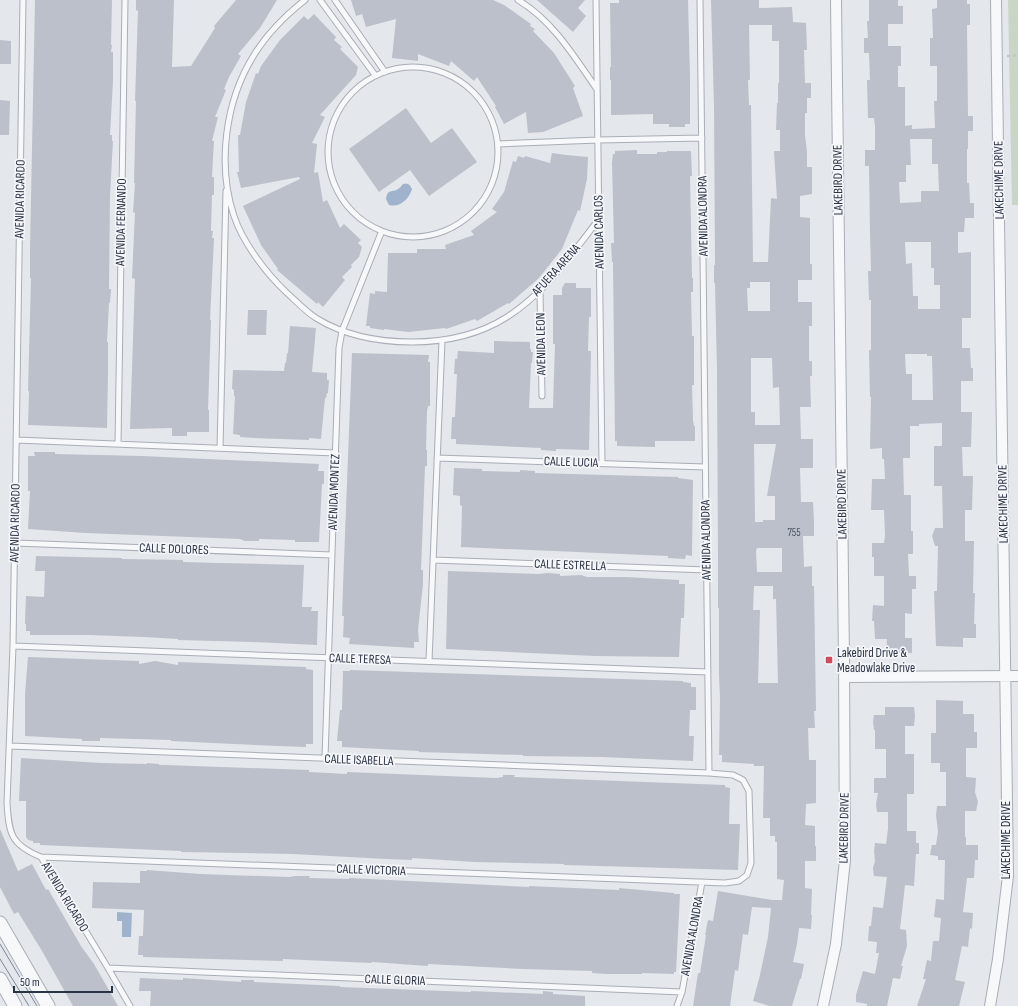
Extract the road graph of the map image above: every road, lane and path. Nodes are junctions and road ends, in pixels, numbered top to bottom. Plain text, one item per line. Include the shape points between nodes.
1 (23, 0) edge
2 (125, 0) edge
3 (305, 0) edge
4 (320, 0) edge
5 (335, 0) edge
6 (518, 0) edge
7 (596, 0) edge
8 (700, 0) edge
9 (836, 0) edge
10 (996, 0) edge
11 (385, 72) junction
12 (374, 75) junction
13 (596, 88) junction
14 (702, 138) junction
15 (598, 140) junction
16 (498, 144) junction
17 (226, 184) junction
18 (599, 219) junction
19 (381, 233) junction
20 (540, 292) junction
21 (342, 330) junction
22 (442, 341) junction
23 (542, 396) dead end
24 (16, 440) junction
25 (118, 444) junction
26 (220, 448) junction
27 (336, 453) junction
28 (437, 458) junction
29 (602, 463) junction
30 (705, 467) junction
31 (15, 544) junction
32 (332, 555) junction
33 (433, 560) junction
34 (706, 570) junction
35 (13, 646) junction
36 (329, 658) junction
37 (429, 662) junction
38 (708, 672) junction
39 (1004, 676) junction
40 (1018, 676) edge
41 (844, 677) junction
42 (10, 746) junction
43 (325, 758) junction
44 (709, 773) junction
45 (41, 857) junction
46 (702, 882) junction
47 (0, 923) edge
48 (108, 968) junction
49 (0, 980) edge
50 (682, 992) junction
51 (15, 1006) edge
52 (48, 1006) edge
53 (130, 1006) edge
54 (677, 1006) edge
55 (823, 1006) edge
56 (990, 1006) edge

1 - 24 lane, AVENIDA RICARDO
2 - 25 lane, AVENIDA FERNANDO
3 - 17 lane, AFUERA ARENA via 289,12 270,34 254,54 243,77 234,100 228,128 225,154
4 - 12 lane
5 - 11 lane
6 - 13 lane via 547,24 569,48
7 - 13 lane, AVENIDA CARLOS
8 - 14 lane, AVENIDA ALONDRA
9 - 41 street, LAKEBIRD DRIVE
10 - 39 street, LAKECHIME DRIVE
11 - 12 lane
11 - 16 lane via 403,66 430,68 456,77 477,94 491,117
12 - 19 lane via 356,88 341,106 331,128 327,152 330,176 340,198 356,216
13 - 15 lane, AVENIDA CARLOS
14 - 15 lane
14 - 30 lane, AVENIDA ALONDRA
15 - 16 lane
15 - 18 lane, AVENIDA CARLOS
16 - 19 lane via 497,170 488,194 472,214 451,229 426,237 401,237
17 - 21 lane, AFUERA ARENA via 234,216 265,269 316,318
17 - 26 lane
18 - 20 lane, AFUERA ARENA
18 - 29 lane, AVENIDA CARLOS
19 - 21 lane, AVENIDA MONTEZ
20 - 22 lane, AFUERA ARENA via 507,317 490,326
20 - 23 lane, AVENIDA LEON
21 - 22 lane, AFUERA ARENA via 364,338 392,342
21 - 27 lane, AVENIDA MONTEZ
22 - 28 lane
24 - 25 lane
24 - 31 lane, AVENIDA RICARDO
25 - 26 lane
26 - 27 lane
27 - 32 lane, AVENIDA MONTEZ
28 - 29 lane, CALLE LUCIA
28 - 33 lane
29 - 30 lane, CALLE LUCIA
30 - 34 lane, AVENIDA ALONDRA
31 - 32 lane, CALLE DOLORES
31 - 35 lane, AVENIDA RICARDO
32 - 36 lane, AVENIDA MONTEZ
33 - 34 lane, CALLE ESTRELLA
33 - 37 lane
34 - 38 lane, AVENIDA ALONDRA
35 - 36 lane, CALLE TERESA
35 - 42 lane, AVENIDA RICARDO
36 - 37 lane, CALLE TERESA
36 - 43 lane, AVENIDA MONTEZ
37 - 38 lane, CALLE TERESA
38 - 44 lane, AVENIDA ALONDRA
39 - 40 street
39 - 41 street
39 - 56 street, LAKECHIME DRIVE via 1008,876
41 - 55 street, LAKEBIRD DRIVE via 845,860 836,944
42 - 43 lane, CALLE ISABELLA
42 - 45 lane, AVENIDA RICARDO via 7,803 9,828 20,846
43 - 44 lane, CALLE ISABELLA
44 - 46 lane, AVENIDA ALONDRA via 733,775 743,780 749,790 751,863 747,875 739,881
45 - 46 lane, CALLE VICTORIA
45 - 48 lane, AVENIDA RICARDO
46 - 50 lane, AVENIDA ALONDRA
47 - 52 street
48 - 50 lane, CALLE GLORIA
48 - 53 lane, AVENIDA RICARDO
49 - 51 street
50 - 54 lane, AVENIDA ALONDRA

